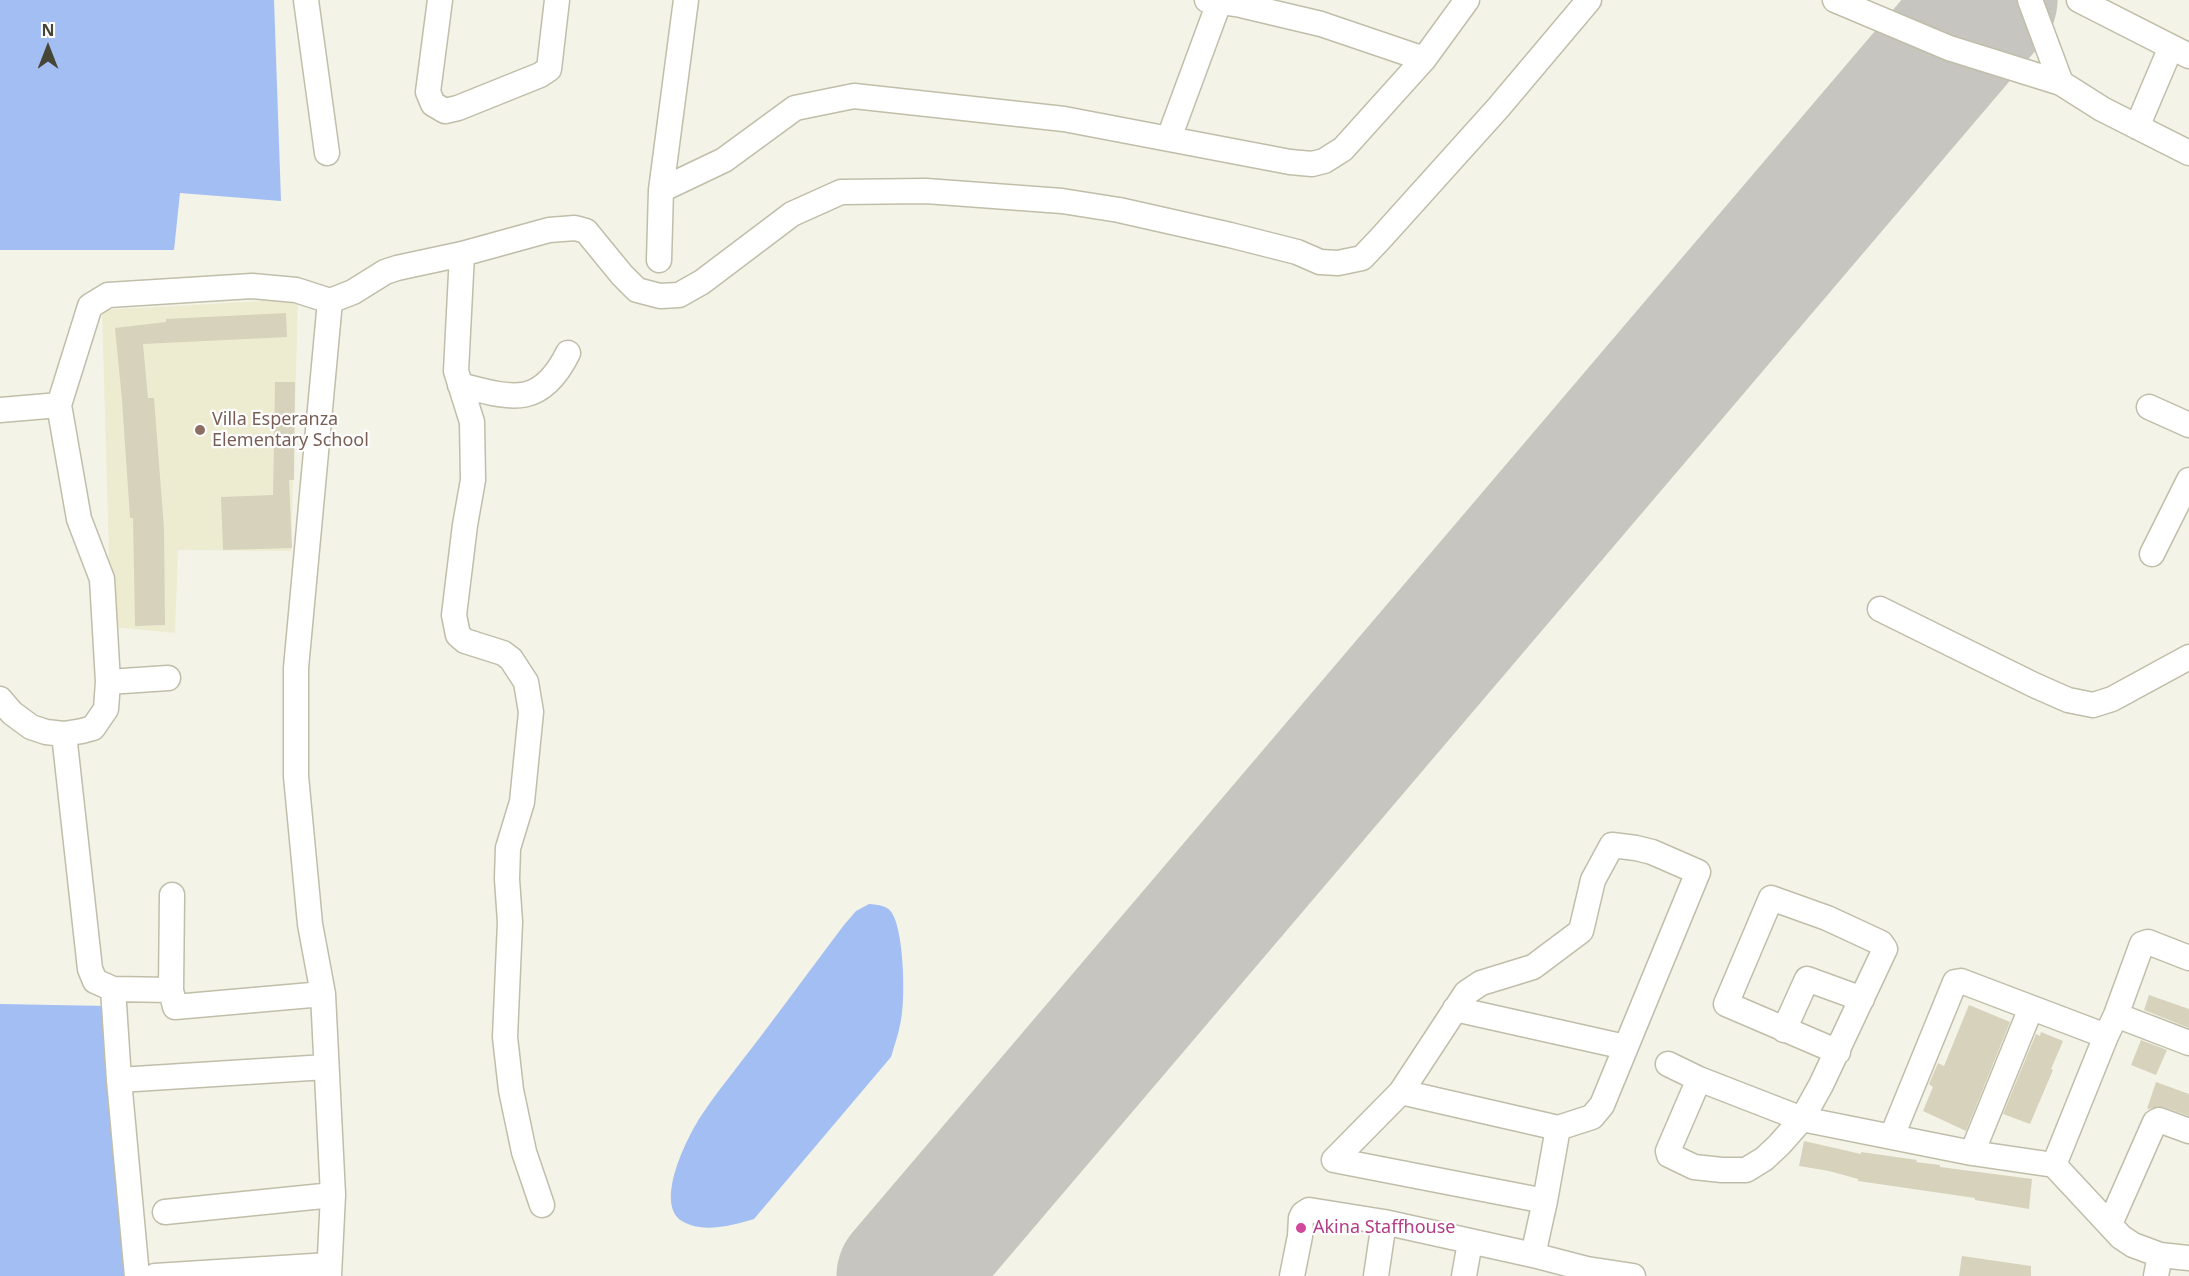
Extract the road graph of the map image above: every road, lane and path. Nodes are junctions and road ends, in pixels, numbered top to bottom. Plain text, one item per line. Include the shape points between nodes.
1 (306, 0) edge
2 (440, 0) edge
3 (557, 0) edge
4 (686, 0) edge
5 (1467, 0) edge
6 (1589, 0) edge
7 (1835, 0) edge
8 (2030, 0) edge
9 (2079, 0) edge
10 (1215, 1) edge
11 (2180, 51) edge
12 (1424, 59) junction
13 (2061, 83) junction
14 (2137, 127) junction
15 (1169, 138) junction
16 (327, 153) dead end
17 (2189, 153) edge
18 (661, 190) junction
19 (462, 254) junction
20 (659, 260) dead end
21 (330, 301) junction
22 (568, 353) dead end
23 (460, 385) junction
24 (59, 405) junction
25 (2149, 407) dead end
26 (0, 410) edge
27 (2189, 425) edge
28 (2189, 480) edge
29 (2183, 503) edge
30 (2152, 554) dead end
31 (1880, 609) dead end
32 (2189, 657) edge
33 (168, 678) dead end
34 (108, 682) junction
35 (0, 699) edge
36 (64, 734) junction
37 (172, 895) dead end
38 (2189, 958) edge
39 (113, 989) junction
40 (171, 990) junction
41 (323, 994) junction
42 (1862, 999) junction
43 (2031, 1008) junction
44 (1455, 1009) junction
45 (2111, 1025) junction
46 (1784, 1030) junction
47 (2189, 1044) edge
48 (1625, 1047) junction
49 (1838, 1052) junction
50 (1668, 1064) dead end
51 (326, 1067) junction
52 (1699, 1079) junction
53 (119, 1080) junction
54 (1401, 1092) junction
55 (1802, 1119) junction
56 (1558, 1128) junction
57 (2189, 1131) edge
58 (1892, 1136) junction
59 (1972, 1153) junction
60 (2055, 1165) junction
61 (333, 1196) junction
62 (1545, 1201) junction
63 (542, 1205) dead end
64 (165, 1212) dead end
65 (1384, 1222) junction
66 (2110, 1224) junction
67 (1470, 1242) junction
68 (1533, 1255) junction
69 (2189, 1258) edge
70 (2158, 1266) edge
71 (329, 1271) edge
72 (1586, 1273) edge
73 (137, 1276) edge
74 (155, 1276) edge
75 (1292, 1276) edge
76 (1376, 1276) edge
77 (1464, 1276) edge
78 (1633, 1276) edge

1 - 16 street
2 - 3 street via 428,92 433,104 446,111 549,69
4 - 18 street
5 - 12 street
6 - 19 street via 1382,238 1362,258 1350,261 1320,262 1297,252 1119,210 1062,201 916,191 841,192 823,199 792,214 679,296 637,290 586,231 575,228 549,230
7 - 13 street via 1949,48
8 - 13 street
9 - 11 street
10 - 12 street via 1321,24
10 - 15 street
11 - 14 street
12 - 15 street via 1343,149 1324,161 1290,162
13 - 14 street
14 - 17 street
15 - 18 street via 1064,119 854,96 795,108 724,160
18 - 20 street
19 - 21 street via 397,267
19 - 23 street via 456,371
21 - 24 street via 296,290 252,286 108,296 90,306
21 - 41 street via 296,679 296,776 310,924
22 - 23 street via 552,378 527,395 490,393
23 - 63 street via 472,422 473,480 454,615 456,627 465,641 511,659 526,682 531,712 522,802 508,848 510,959 505,1037 524,1152
24 - 26 street
24 - 34 street via 78,519 102,579
25 - 27 street
28 - 29 street
29 - 30 street
31 - 32 street via 2034,685 2085,704 2112,699
33 - 34 street
34 - 36 street via 106,709 93,728
35 - 36 street via 31,727
36 - 39 street via 90,969 95,981
37 - 40 street
38 - 45 street via 2148,942 2142,944
39 - 40 street
39 - 53 street
40 - 41 street via 174,1007
41 - 51 street
42 - 46 street via 1807,979
42 - 46 street via 1884,946 1827,918 1771,898 1725,1001 1727,1006
42 - 49 street
43 - 45 street
43 - 58 street via 1955,982
43 - 59 street
44 - 48 street
44 - 48 street via 1472,988 1533,967 1581,931 1593,880 1612,845 1636,848 1698,872
44 - 54 street
45 - 47 street
45 - 60 street
46 - 49 street
48 - 56 street via 1608,1094 1592,1117
49 - 55 street
50 - 52 street
51 - 53 street
51 - 61 street
52 - 55 street
52 - 55 street via 1668,1151 1683,1163 1746,1170 1764,1159
53 - 73 street
54 - 56 street
54 - 62 street via 1334,1160
55 - 58 street
56 - 62 street
57 - 66 street via 2155,1122
58 - 59 street
59 - 60 street
60 - 66 street
61 - 64 street
61 - 71 street
62 - 68 street
65 - 67 street
65 - 75 street via 1310,1210 1303,1214
65 - 76 street
66 - 70 street
67 - 68 street
67 - 77 street
68 - 72 street
69 - 70 street
71 - 74 street
72 - 78 street

